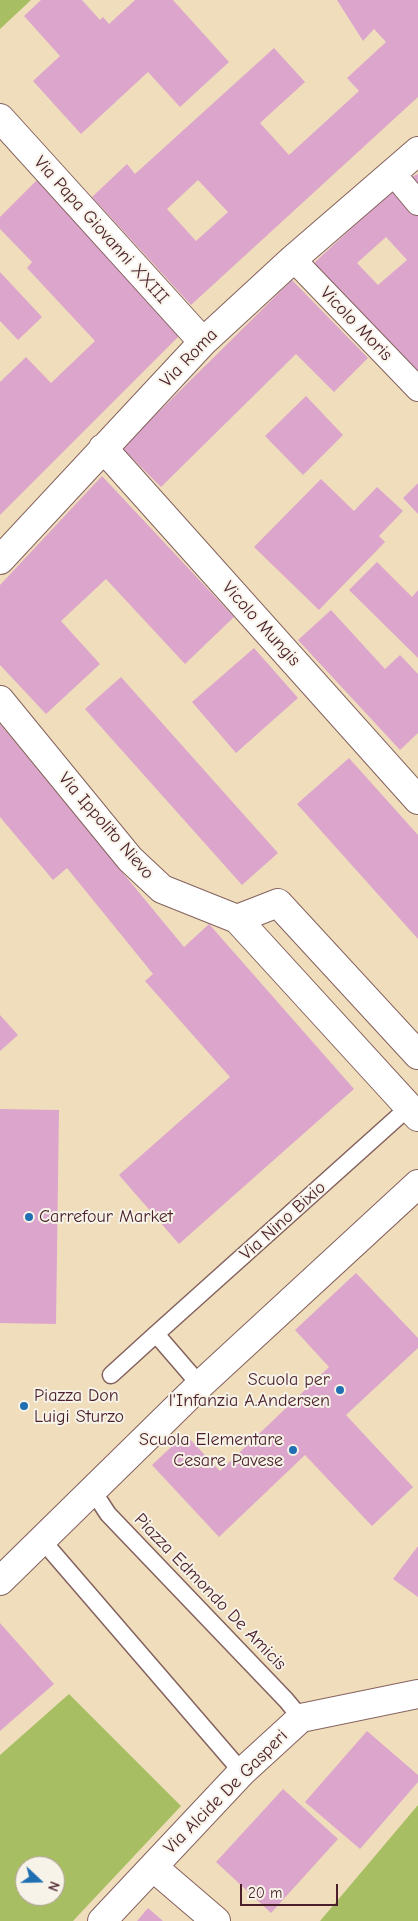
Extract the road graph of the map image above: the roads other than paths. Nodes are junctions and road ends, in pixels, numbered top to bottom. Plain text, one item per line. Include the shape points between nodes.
1 (0, 118) edge
2 (418, 151) edge
3 (392, 173) junction
4 (418, 203) edge
5 (293, 259) junction
6 (203, 342) junction
7 (418, 389) edge
8 (103, 448) junction
9 (0, 560) edge
10 (0, 700) edge
11 (416, 794) edge
12 (237, 919) junction
13 (418, 1055) edge
14 (414, 1112) edge
15 (418, 1184) edge
16 (156, 1334) junction
17 (112, 1376) dead end
18 (200, 1385) junction
19 (93, 1491) junction
20 (42, 1540) junction
21 (0, 1581) edge
22 (418, 1694) edge
23 (301, 1718) junction
24 (242, 1772) junction
25 (153, 1866) junction
26 (102, 1921) edge
27 (216, 1921) edge

1 - 6 street, Via Papa Giovanni XXIII
2 - 3 street, Via Roma
3 - 4 street
3 - 5 street, Via Roma
5 - 6 street, Via Roma
5 - 7 street, Vicolo Moris
6 - 8 street, Via Roma
8 - 9 street, Via Roma
8 - 11 street, Vicolo Mungis
10 - 12 street, Via Ippolito Nievo via 130,859 162,889
12 - 13 street via 278,904
12 - 14 street, Via Ippolito Nievo
14 - 16 lane, Via Nino Bixio
15 - 18 street
16 - 17 lane, Via Nino Bixio
16 - 18 lane
18 - 19 street
19 - 20 street
19 - 23 lane, Piazza Edmondo De Amicis via 108,1514
20 - 21 street
20 - 24 lane
22 - 23 street, Via Alcide De Gasperi
23 - 24 street, Via Alcide De Gasperi
24 - 25 street, Via Alcide De Gasperi
25 - 26 street, Via Alcide De Gasperi
25 - 27 street, Via Alcide De Gasperi

